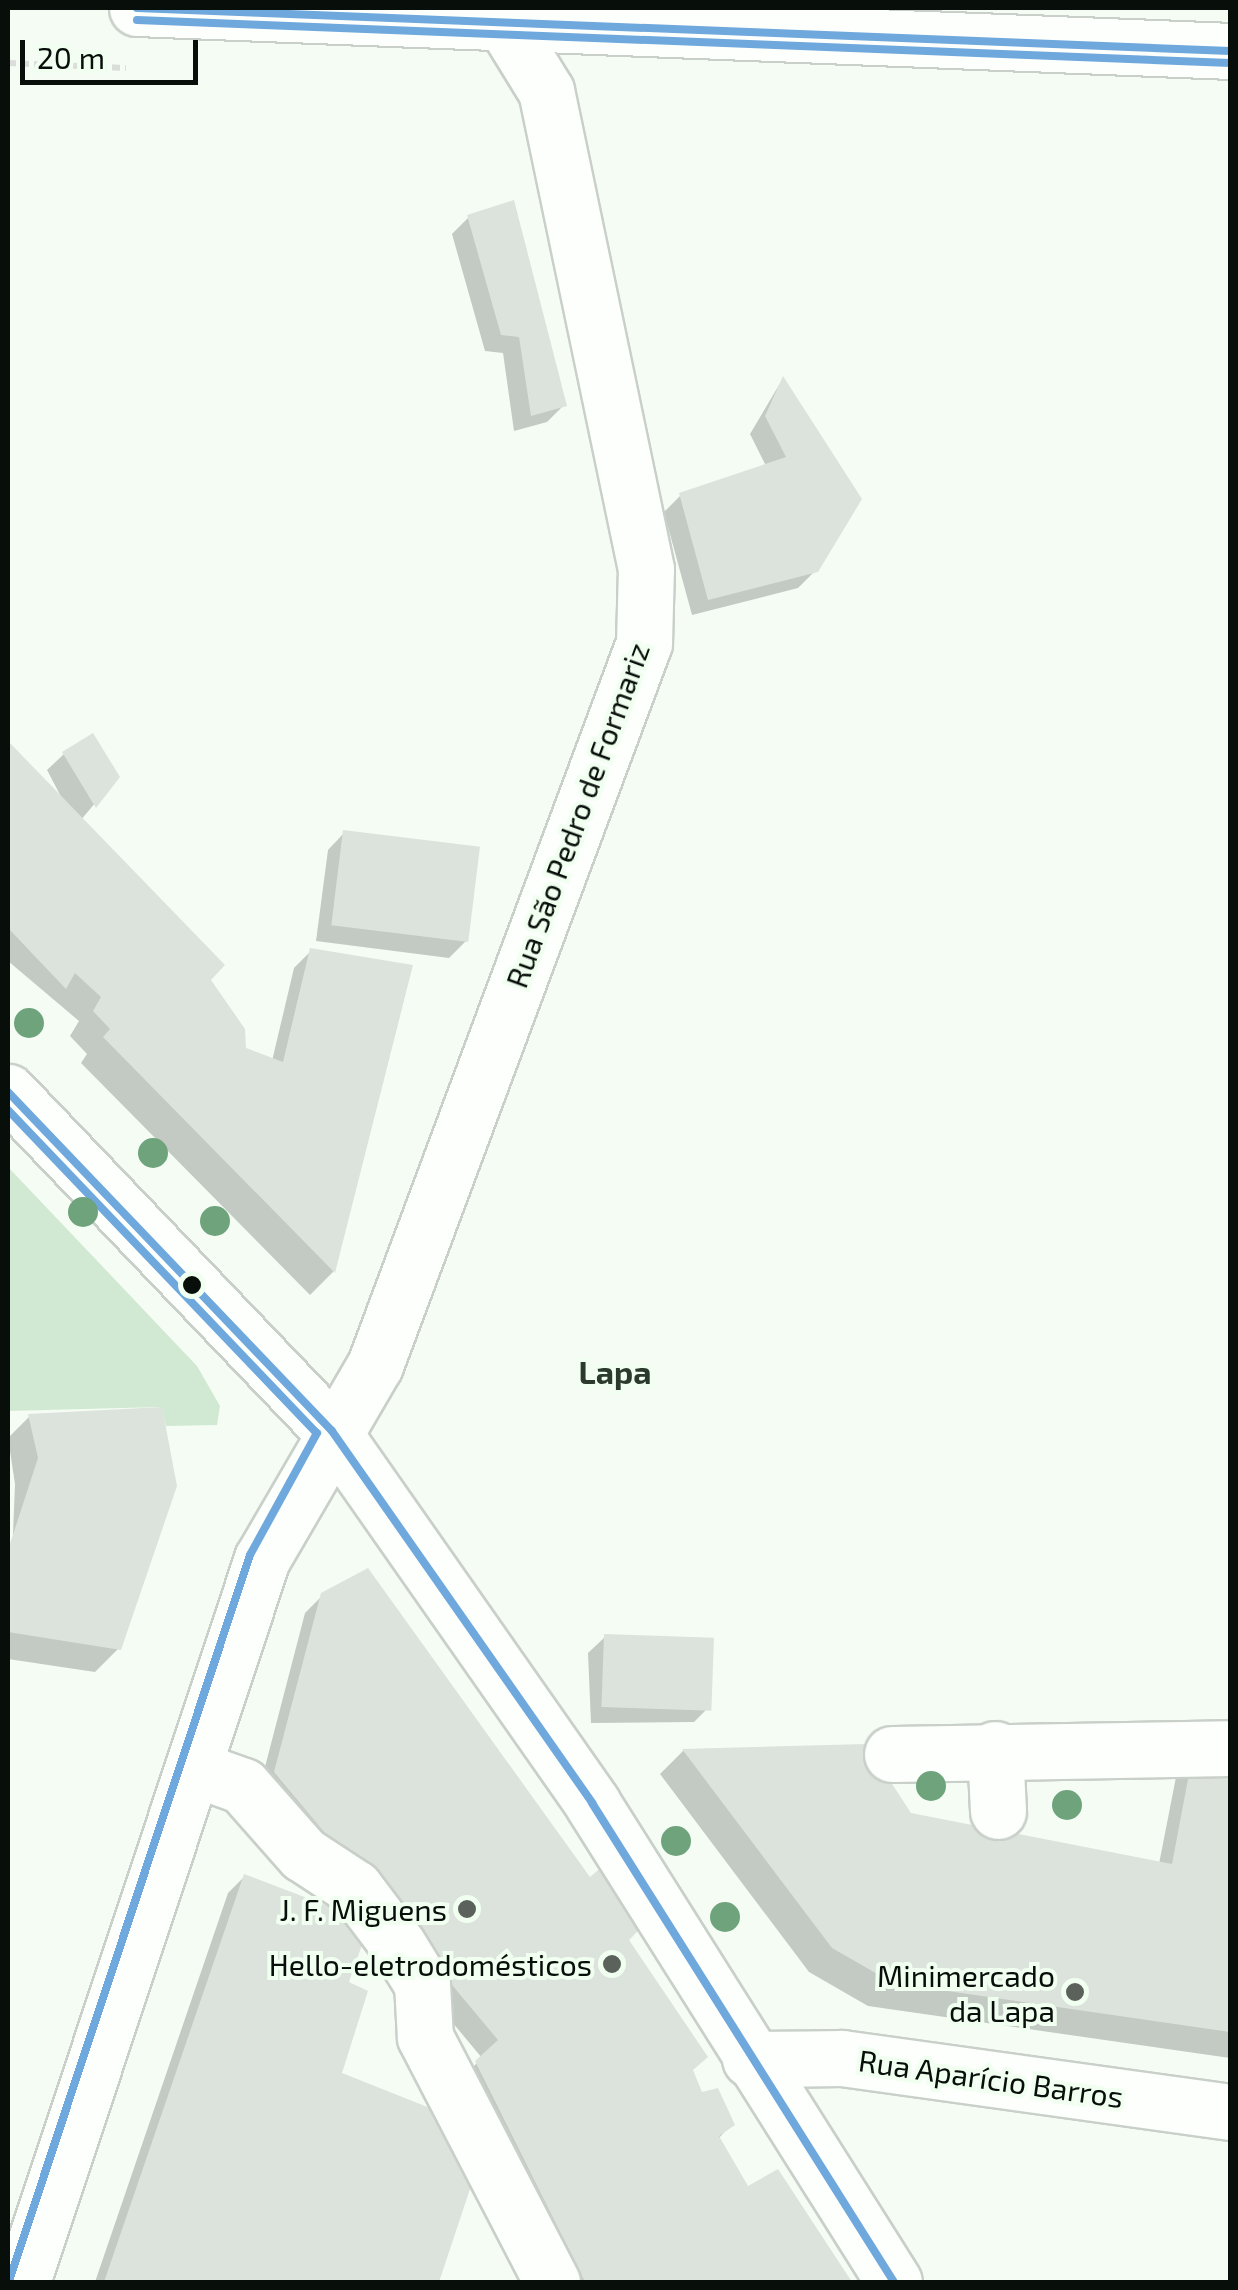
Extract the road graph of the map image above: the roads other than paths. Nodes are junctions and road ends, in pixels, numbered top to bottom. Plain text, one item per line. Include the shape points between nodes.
1 (138, 8) edge
2 (500, 14) edge
3 (1230, 50) edge
4 (8, 1092) edge
5 (332, 1431) junction
6 (1230, 1748) edge
7 (996, 1749) junction
8 (892, 1754) dead end
9 (193, 1768) junction
10 (998, 1811) dead end
11 (750, 2059) junction
12 (1230, 2112) edge
13 (22, 2282) edge
14 (552, 2282) edge
15 (894, 2282) edge

1 - 2 street
2 - 3 street
2 - 5 street, Rua São Pedro de Formariz via 546,91 646,569 644,643 374,1365
4 - 5 street
5 - 9 street, Rua São Pedro de Formariz via 262,1559
5 - 11 street via 592,1804
6 - 7 street
7 - 8 street
7 - 10 street
9 - 13 street, Rua São Pedro de Formariz
9 - 14 street via 243,1786 302,1854 355,1888 398,1945 422,1984 425,2036
11 - 12 street, Rua Aparício Barros via 842,2058
11 - 15 street

